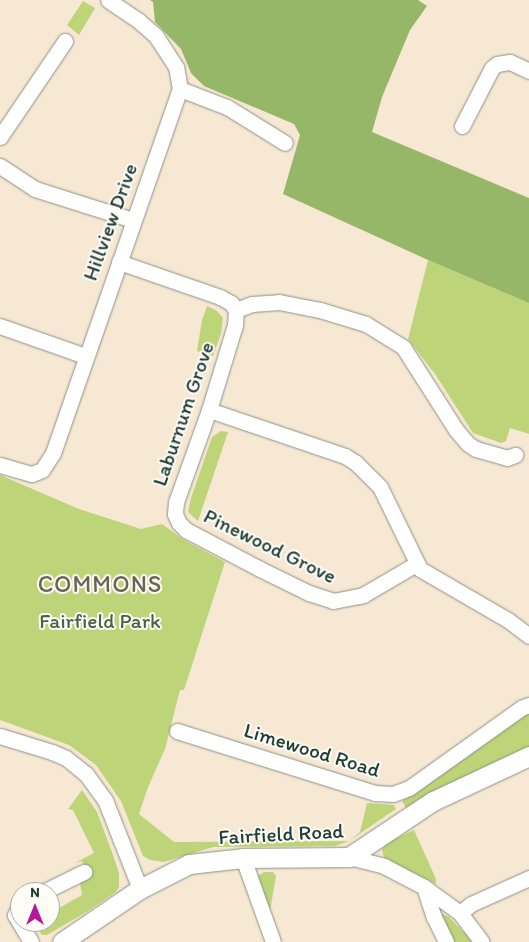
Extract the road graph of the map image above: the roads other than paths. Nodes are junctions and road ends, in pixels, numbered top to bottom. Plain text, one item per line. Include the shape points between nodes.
1 (108, 0) edge
2 (64, 41) dead end
3 (529, 71) edge
4 (180, 89) junction
5 (462, 126) dead end
6 (0, 137) edge
7 (285, 143) dead end
8 (0, 166) edge
9 (133, 220) junction
10 (118, 262) junction
11 (236, 310) junction
12 (0, 326) edge
13 (85, 356) junction
14 (209, 410) junction
15 (515, 455) dead end
16 (0, 465) edge
17 (186, 530) joint
18 (416, 564) junction
19 (529, 636) edge
20 (529, 705) edge
21 (177, 731) dead end
22 (0, 736) edge
23 (529, 756) edge
24 (349, 857) junction
25 (243, 858) junction
26 (84, 872) dead end
27 (529, 878) edge
28 (60, 884) edge
29 (424, 887) junction
30 (140, 889) junction
31 (460, 913) junction
32 (62, 942) edge
33 (273, 942) edge
34 (446, 942) edge
35 (482, 942) edge

1 - 4 street via 156,36 176,67
2 - 6 street
3 - 5 street via 510,62 492,68
4 - 7 street via 227,107
4 - 9 street, Hillview Drive
8 - 9 street via 35,189
9 - 10 street, Hillview Drive
10 - 11 street via 220,296
10 - 13 street, Hillview Drive
11 - 14 street, Laburnum Grove via 235,325
11 - 15 street via 252,304 294,304 366,324 403,347 468,444 507,458
12 - 13 street
13 - 16 street, Hillview Drive via 53,453 42,470 32,474
14 - 17 street, Laburnum Grove via 176,502 179,523
14 - 18 street via 344,456 356,463 380,487
17 - 18 street, Pinewood Grove via 310,593 333,601 363,595
18 - 19 street via 426,574 508,620
20 - 21 street, Limewood Road via 520,708 409,788 393,794 375,793
22 - 30 street via 66,758 86,774 105,800
23 - 24 street, Fairfield Road via 433,801
24 - 25 street, Fairfield Road
24 - 29 street via 384,866
25 - 30 street, Fairfield Road via 189,864
25 - 33 street
26 - 28 street
27 - 31 street via 471,904
29 - 31 street
29 - 34 street
30 - 32 street, Fairfield Road
31 - 35 street

